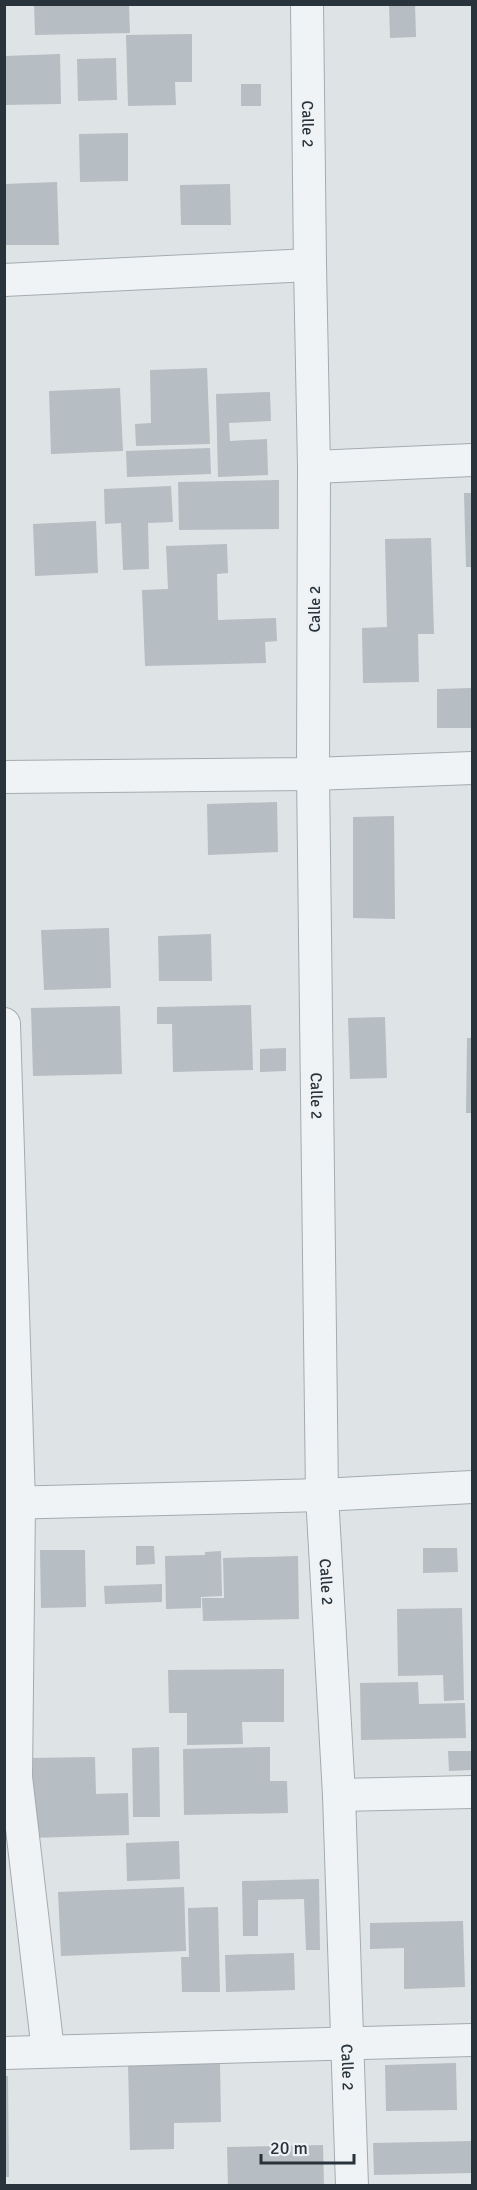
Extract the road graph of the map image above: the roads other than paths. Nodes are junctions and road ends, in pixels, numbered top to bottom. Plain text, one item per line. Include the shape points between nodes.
1 (307, 4) edge
2 (310, 265) junction
3 (4, 280) edge
4 (472, 460) edge
5 (314, 467) junction
6 (472, 768) edge
7 (313, 774) junction
8 (4, 777) edge
9 (4, 1024) edge
10 (472, 1487) edge
11 (322, 1495) junction
12 (12, 1503) edge
13 (472, 1792) edge
14 (339, 1795) junction
15 (472, 2040) edge
16 (346, 2044) junction
17 (48, 2051) junction
18 (4, 2053) edge
19 (352, 2186) edge

1 - 2 street, Calle 2
2 - 3 street
2 - 5 street, Calle 2
4 - 5 street
5 - 7 street, Calle 2
6 - 7 street
7 - 8 street
7 - 11 street, Calle 2
9 - 12 street
10 - 11 street
11 - 12 street
11 - 14 street, Calle 2
12 - 17 street via 16,1777
13 - 14 street
14 - 16 street, Calle 2
15 - 16 street
16 - 17 street
16 - 19 street, Calle 2
17 - 18 street

